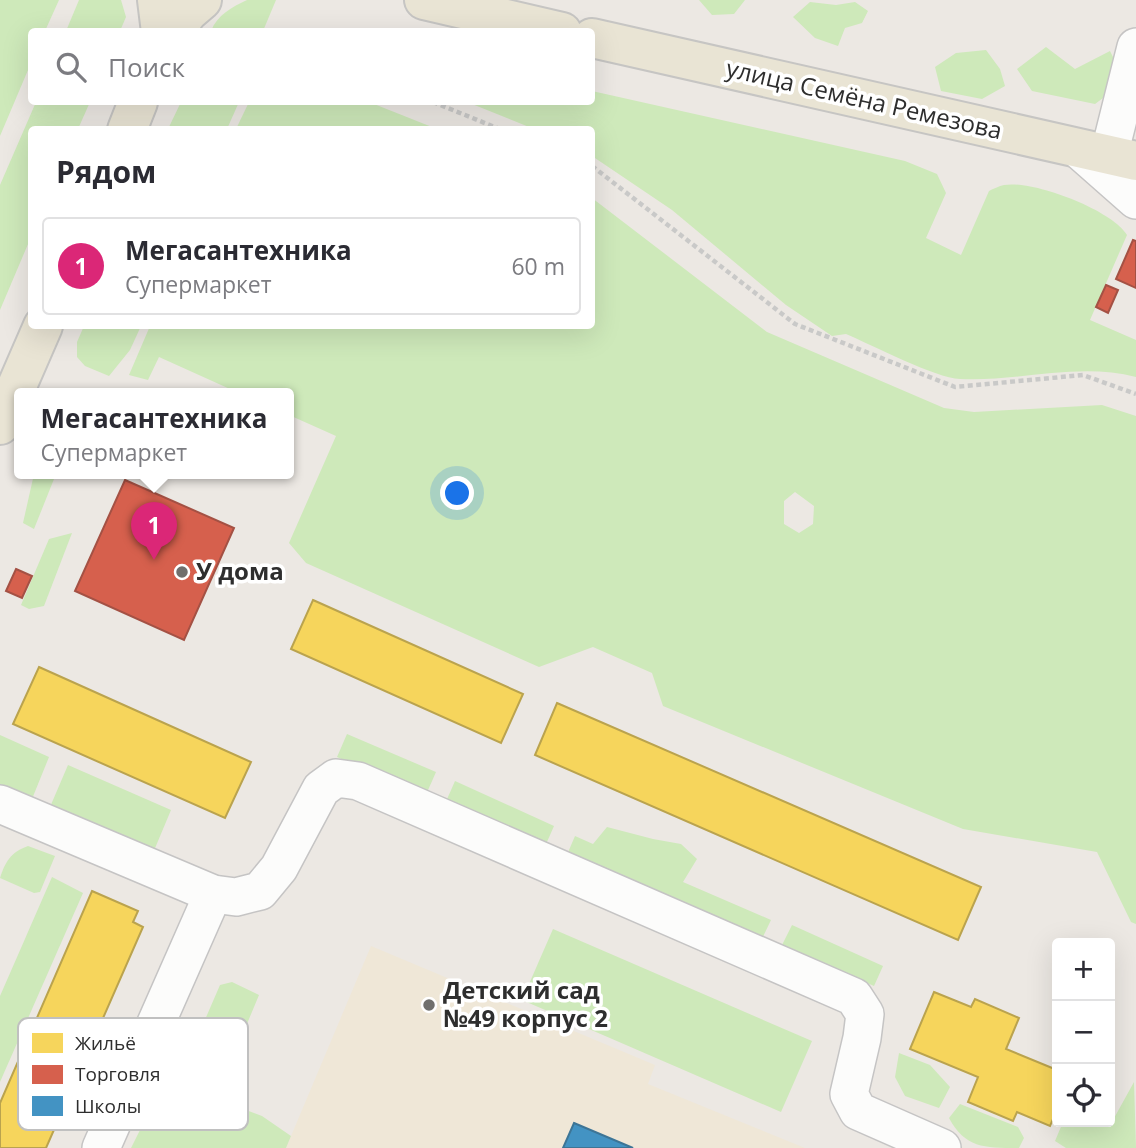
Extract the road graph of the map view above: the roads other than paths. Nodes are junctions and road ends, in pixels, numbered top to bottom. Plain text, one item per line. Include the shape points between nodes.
1 (157, 0) edge
2 (183, 0) edge
3 (202, 0) edge
4 (424, 0) edge
5 (160, 28) edge
6 (172, 28) edge
7 (174, 28) edge
8 (545, 28) edge
9 (595, 39) edge
10 (1136, 47) edge
11 (137, 105) edge
12 (129, 126) edge
13 (1107, 155) edge
14 (1136, 200) edge
15 (42, 329) edge
16 (16, 388) edge
17 (14, 393) edge
18 (0, 425) edge
19 (0, 804) edge
20 (213, 894) junction
21 (158, 1018) edge
22 (109, 1130) edge
23 (101, 1148) edge
24 (942, 1148) edge

1 - 5 main road
2 - 6 main road
3 - 7 main road
4 - 8 main road
9 - 13 main road, улица Семёна Ремезова
10 - 13 lane
11 - 12 main road
13 - 14 lane
15 - 16 main road
17 - 18 main road
19 - 20 lane
20 - 21 lane
20 - 24 lane via 236,897 261,891 321,789 336,778 358,780 854,996 864,1014 849,1094 858,1111
22 - 23 lane

